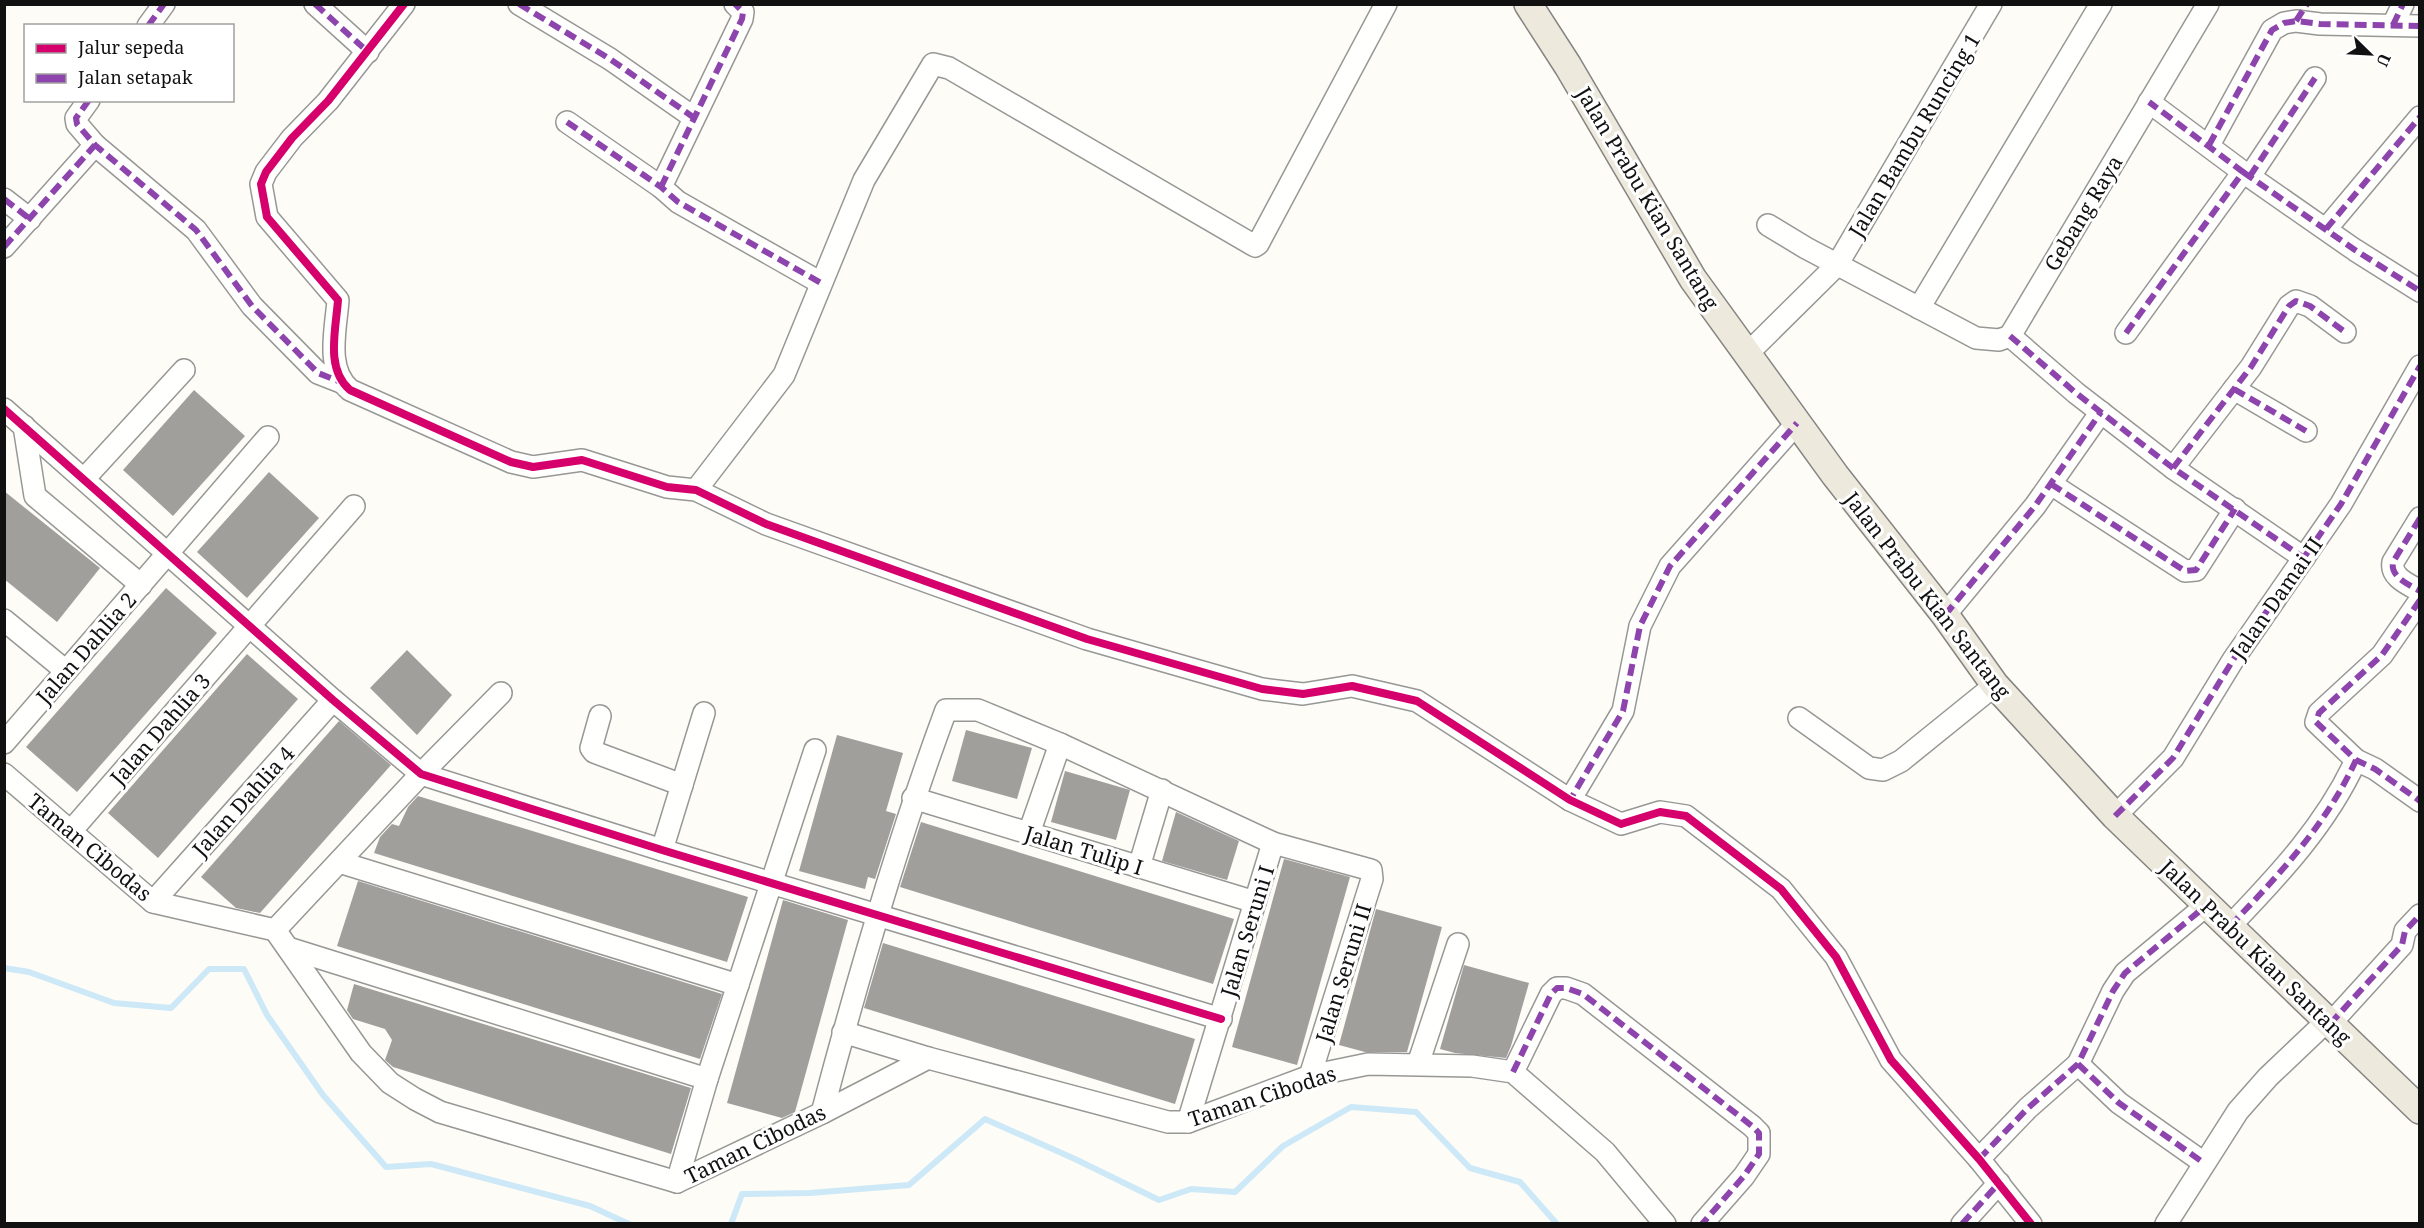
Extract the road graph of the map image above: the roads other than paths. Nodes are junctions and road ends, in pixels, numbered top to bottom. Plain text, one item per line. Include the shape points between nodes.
1 (164, 4) edge
2 (315, 4) edge
3 (404, 4) edge
4 (519, 4) edge
5 (735, 4) edge
6 (1386, 4) edge
7 (1528, 4) edge
8 (1991, 4) edge
9 (2101, 4) edge
10 (2208, 4) edge
11 (2403, 4) edge
12 (2301, 13) edge
13 (149, 24) edge
14 (2393, 25) junction
15 (2420, 26) edge
16 (368, 52) junction
17 (2315, 78) dead end
18 (88, 102) edge
19 (2149, 102) junction
20 (693, 117) junction
21 (2420, 117) edge
22 (567, 122) dead end
23 (95, 145) junction
24 (2210, 145) junction
25 (2246, 174) junction
26 (661, 187) junction
27 (4, 200) edge
28 (30, 219) junction
29 (1768, 225) dead end
30 (2326, 229) junction
31 (4, 247) edge
32 (1837, 265) junction
33 (821, 283) junction
34 (2420, 291) edge
35 (1919, 308) junction
36 (2345, 332) dead end
37 (2126, 333) dead end
38 (2010, 336) junction
39 (1746, 354) junction
40 (2420, 366) edge
41 (184, 370) dead end
42 (341, 382) junction
43 (2234, 389) junction
44 (4, 409) edge
45 (2101, 412) junction
46 (1797, 423) junction
47 (24, 426) junction
48 (2306, 431) dead end
49 (268, 437) dead end
50 (2173, 468) junction
51 (84, 479) junction
52 (2051, 484) junction
53 (696, 490) junction
54 (354, 506) dead end
55 (2235, 509) junction
56 (2417, 530) edge
57 (168, 553) junction
58 (2304, 558) junction
59 (141, 585) junction
60 (2420, 591) edge
61 (2420, 600) edge
62 (1945, 615) junction
63 (4, 620) edge
64 (249, 626) junction
65 (66, 671) junction
66 (1995, 685) junction
67 (501, 693) dead end
68 (333, 700) junction
69 (704, 713) dead end
70 (600, 716) dead end
71 (1799, 718) dead end
72 (4, 743) edge
73 (1060, 744) junction
74 (815, 750) dead end
75 (2356, 760) junction
76 (4, 774) edge
77 (421, 774) junction
78 (682, 785) junction
79 (1162, 790) junction
80 (913, 798) junction
81 (1570, 800) junction
82 (2420, 801) edge
83 (2115, 816) junction
84 (70, 831) junction
85 (1029, 833) junction
86 (1274, 843) junction
87 (662, 850) junction
88 (339, 862) junction
89 (1139, 867) junction
90 (771, 883) junction
91 (153, 902) junction
92 (1256, 902) junction
93 (2208, 904) junction
94 (2420, 915) edge
95 (878, 916) junction
96 (2230, 926) junction
97 (275, 930) junction
98 (1458, 944) dead end
99 (288, 948) junction
100 (738, 985) junction
101 (1221, 1019) junction
102 (2333, 1019) junction
103 (843, 1032) junction
104 (928, 1058) junction
105 (1418, 1064) junction
106 (2078, 1064) junction
107 (1513, 1072) junction
108 (1310, 1077) junction
109 (707, 1079) junction
110 (2420, 1110) edge
111 (822, 1113) junction
112 (1188, 1122) junction
113 (1979, 1159) junction
114 (2204, 1163) junction
115 (677, 1182) junction
116 (1999, 1183) junction
117 (1665, 1224) edge
118 (1702, 1224) edge
119 (1962, 1224) edge
120 (2031, 1224) edge
121 (2166, 1224) edge

1 - 13 street
2 - 16 street
3 - 16 street
4 - 20 street via 610,59
5 - 20 street via 743,12 742,19
6 - 33 street via 1255,246 949,68 933,64 864,180
7 - 39 main road, Jalan Prabu Kian Santang via 1693,279
8 - 32 street, Jalan Bambu Runcing 1
9 - 35 street
10 - 19 street, Gebang Raya
11 - 14 street
12 - 14 street via 2320,24
12 - 24 street via 2272,30
14 - 15 street
16 - 42 street via 292,138 261,184 267,217 338,300 334,365
17 - 25 street
18 - 23 street via 76,118
19 - 24 street
19 - 38 street, Gebang Raya
20 - 26 street
21 - 30 street
22 - 26 street
23 - 28 street
23 - 42 street via 196,230 252,306 318,374
24 - 25 street
25 - 30 street
25 - 37 street
26 - 33 street via 678,202
27 - 28 street
28 - 31 street
29 - 32 street
30 - 34 street
32 - 35 street
32 - 39 street
33 - 53 street via 784,375
35 - 38 street via 1976,338 1987,341
36 - 43 street via 2310,306 2296,301
38 - 45 street
39 - 46 main road, Jalan Prabu Kian Santang
40 - 58 street, Jalan Damai II via 2341,504
41 - 51 street
42 - 53 street via 350,390 511,462 533,467 582,460 667,487
43 - 48 street
43 - 50 street
44 - 47 street
45 - 50 street
45 - 52 street
46 - 62 main road, Jalan Prabu Kian Santang
46 - 81 street via 1670,566 1640,626 1623,711
47 - 51 street
47 - 59 street via 35,496
49 - 57 street, Jalan Dahlia 2
50 - 55 street
51 - 57 street
52 - 55 street via 2191,572
52 - 62 street
53 - 81 street via 766,524 1087,639 1262,688 1303,694 1352,686 1418,701
54 - 64 street, Jalan Dahlia 3
55 - 58 street
56 - 60 street via 2392,568 2394,574
57 - 59 street, Jalan Dahlia 2
57 - 64 street
58 - 83 street, Jalan Damai II via 2233,660 2173,758
59 - 65 street, Jalan Dahlia 2
61 - 75 street via 2382,655 2319,713 2316,722
62 - 66 main road, Jalan Prabu Kian Santang
63 - 65 street
64 - 68 street
64 - 84 street, Jalan Dahlia 3
65 - 72 street, Jalan Dahlia 2
66 - 71 street via 1901,761 1883,770 1869,768
66 - 83 main road, Jalan Prabu Kian Santang
67 - 77 street
68 - 77 street
68 - 91 street, Jalan Dahlia 4
69 - 78 street
70 - 78 street via 591,748 594,752
73 - 79 street
73 - 80 street via 978,710 946,710
73 - 85 street
74 - 90 street
75 - 82 street
75 - 96 street via 2318,825 2284,870
76 - 84 street, Taman Cibodas
77 - 87 street
77 - 88 street
78 - 87 street
79 - 86 street
79 - 89 street
80 - 85 street, Jalan Tulip I
80 - 95 street
81 - 113 street via 1621,824 1660,812 1686,816 1781,890 1836,957 1891,1060
83 - 93 main road, Jalan Prabu Kian Santang
84 - 91 street, Taman Cibodas
85 - 89 street, Jalan Tulip I
86 - 92 street, Jalan Seruni I
86 - 108 street, Jalan Seruni II via 1371,870 1372,879
87 - 90 street
88 - 97 street
88 - 100 street
89 - 92 street, Jalan Tulip I
90 - 95 street
90 - 100 street
91 - 97 street, Taman Cibodas
92 - 101 street, Jalan Seruni I
93 - 96 main road, Jalan Prabu Kian Santang
93 - 106 street via 2126,974 2103,1009
94 - 102 street via 2405,931 2402,945
95 - 101 street
95 - 103 street
96 - 102 main road, Jalan Prabu Kian Santang
97 - 99 street, Taman Cibodas
98 - 105 street
99 - 109 street
99 - 115 street, Taman Cibodas via 362,1053 390,1083 415,1099 440,1112
100 - 109 street
101 - 112 street, Jalan Seruni I
102 - 110 main road, Jalan Prabu Kian Santang
102 - 114 street via 2268,1077 2238,1111
103 - 104 street
103 - 111 street
104 - 111 street, Taman Cibodas
104 - 112 street, Taman Cibodas via 1168,1122
105 - 107 street, Taman Cibodas
105 - 108 street, Taman Cibodas via 1368,1065
106 - 113 street
106 - 114 street via 2119,1103
107 - 117 street via 1605,1152
107 - 118 street via 1551,994 1557,988 1566,988 1582,994 1752,1126 1760,1133 1759,1154
108 - 112 street, Taman Cibodas
109 - 115 street
111 - 115 street, Taman Cibodas
113 - 116 street
114 - 121 street
116 - 119 street
116 - 120 street

